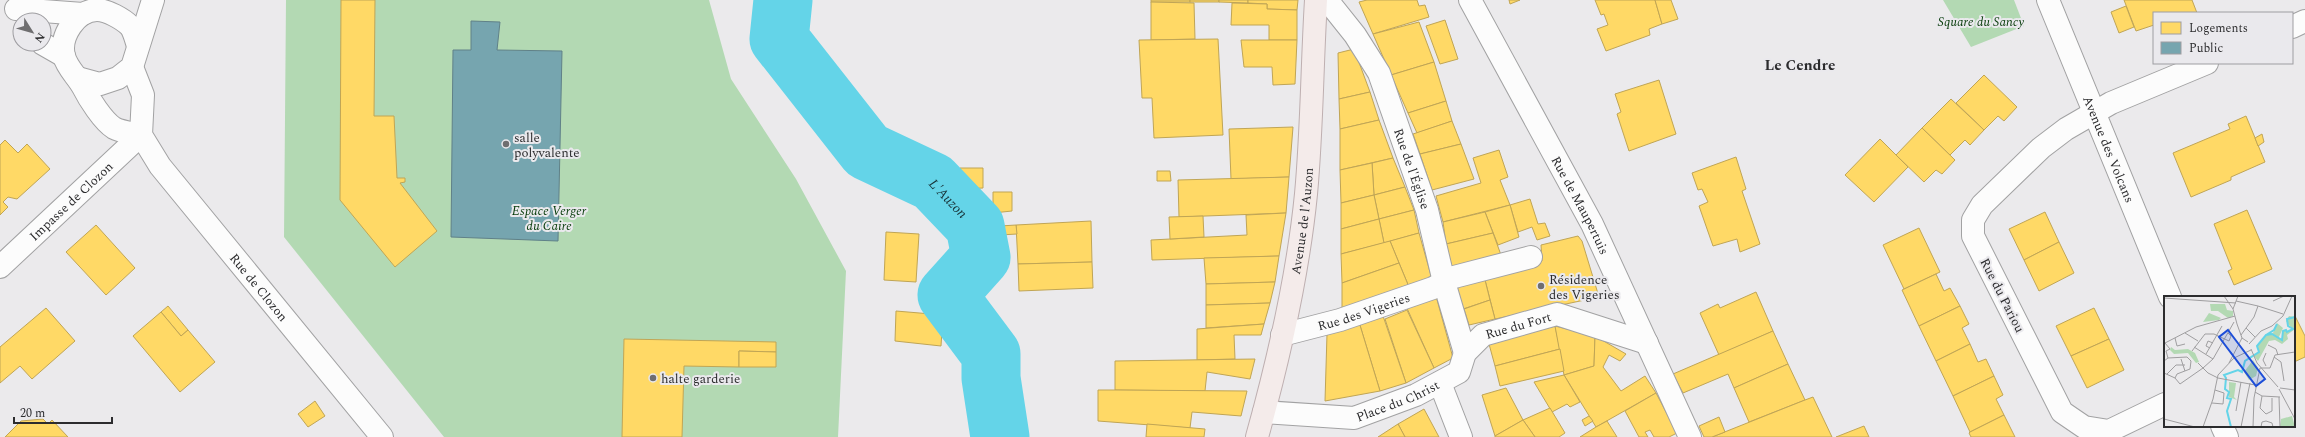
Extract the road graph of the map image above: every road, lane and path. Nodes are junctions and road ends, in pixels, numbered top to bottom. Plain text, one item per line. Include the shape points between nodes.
1 (153, 0) edge
2 (1316, 0) edge
3 (1327, 0) edge
4 (1470, 0) edge
5 (2048, 0) edge
6 (98, 8) edge
7 (16, 10) edge
8 (2305, 21) edge
9 (2293, 27) edge
10 (138, 46) junction
11 (52, 49) edge
12 (64, 56) junction
13 (2205, 64) edge
14 (132, 67) junction
15 (78, 78) junction
16 (2094, 114) junction
17 (141, 135) junction
18 (1531, 257) dead end
19 (0, 267) edge
20 (1444, 282) junction
21 (2170, 296) edge
22 (1282, 335) junction
23 (1647, 343) junction
24 (1465, 353) junction
25 (1440, 382) junction
26 (2164, 404) edge
27 (1264, 412) junction
28 (2222, 427) edge
29 (382, 437) edge
30 (1257, 437) edge
31 (1461, 437) edge
32 (1690, 437) edge
33 (2227, 437) edge

1 - 10 street
2 - 22 main road, Avenue de l'Auzon via 1306,192 1300,245
3 - 20 street, Rue de l'Église via 1379,73 1427,210
4 - 23 street, Rue de Maupertuis via 1592,224
5 - 16 street, Avenue des Volcans
6 - 7 street
6 - 10 street via 130,27
6 - 12 street via 71,25 64,38
8 - 9 street
10 - 14 street
11 - 12 street
12 - 15 street via 68,67
13 - 16 street, Rue du Pariou via 2111,103
14 - 15 street via 118,78 100,84
14 - 17 street via 143,95
15 - 17 street via 90,101 114,128
16 - 21 street, Avenue des Volcans
16 - 26 street, Rue du Pariou via 2066,129 2040,148 1982,205 1973,220 1973,236 2062,412 2084,426 2109,432
17 - 19 street, Impasse de Clozon
17 - 29 street, Rue de Clozon via 160,166
18 - 20 street, Rue des Vigeries via 1454,277
20 - 22 street, Rue des Vigeries via 1340,320
20 - 24 street, Rue de l'Église
22 - 27 main road, Avenue de l'Auzon
23 - 24 street, Rue du Fort via 1557,314 1483,335
23 - 32 street, Rue de Maupertuis
24 - 25 street, Place du Christ via 1459,372
25 - 27 street, Place du Christ via 1416,395 1354,418
25 - 31 street
27 - 30 main road, Avenue de l'Auzon
28 - 33 street

